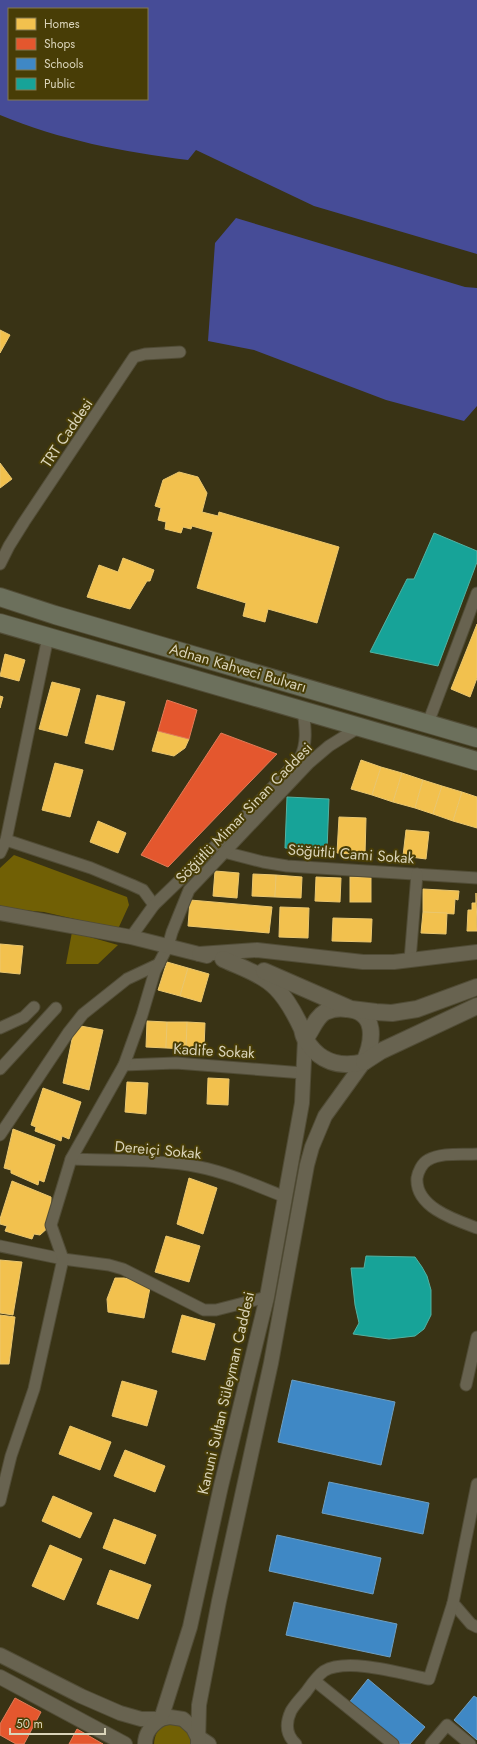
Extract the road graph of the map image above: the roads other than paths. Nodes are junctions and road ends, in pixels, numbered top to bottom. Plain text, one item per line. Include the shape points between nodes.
1 (180, 352) dead end
2 (0, 564) edge
3 (0, 596) edge
4 (477, 596) edge
5 (0, 623) edge
6 (48, 637) junction
7 (303, 710) junction
8 (428, 723) junction
9 (361, 726) junction
10 (477, 738) edge
11 (477, 761) edge
12 (2, 848) edge
13 (224, 852) junction
14 (417, 874) junction
15 (477, 878) edge
16 (154, 905) junction
17 (0, 913) edge
18 (131, 937) junction
19 (168, 946) junction
20 (477, 952) edge
21 (199, 954) junction
22 (223, 959) junction
23 (410, 960) junction
24 (159, 964) junction
25 (477, 987) edge
26 (34, 1006) dead end
27 (477, 1006) edge
28 (56, 1008) dead end
29 (352, 1009) junction
30 (0, 1028) edge
31 (305, 1039) junction
32 (364, 1062) junction
33 (124, 1065) junction
34 (0, 1069) edge
35 (303, 1072) junction
36 (0, 1135) edge
37 (477, 1154) edge
38 (71, 1159) junction
39 (285, 1197) junction
40 (477, 1228) edge
41 (0, 1246) edge
42 (63, 1259) junction
43 (267, 1297) junction
44 (477, 1337) edge
45 (466, 1385) dead end
46 (477, 1484) edge
47 (0, 1501) edge
48 (453, 1603) junction
49 (477, 1627) edge
50 (0, 1654) edge
51 (0, 1677) edge
52 (315, 1681) junction
53 (161, 1719) junction
54 (198, 1740) edge
55 (125, 1744) edge
56 (145, 1744) edge
57 (209, 1744) edge
58 (296, 1744) edge
59 (393, 1744) edge
60 (431, 1744) edge
61 (470, 1744) edge

1 - 2 street, TRT Caddesi via 145,354 134,358 13,540
3 - 8 highway, Adnan Kahveci Bulvarı via 62,617
4 - 8 street
5 - 6 highway, Adnan Kahveci Bulvarı
6 - 7 highway, Adnan Kahveci Bulvarı
6 - 12 street
7 - 9 highway, Adnan Kahveci Bulvarı
7 - 16 street, Söğütlü Mimar Sinan Caddesi via 306,734 305,749 300,758 238,824
8 - 10 highway, Adnan Kahveci Bulvarı
9 - 11 highway, Adnan Kahveci Bulvarı
9 - 13 street, Söğütlü Mimar Sinan Caddesi via 329,746 309,763
12 - 16 street via 90,868 143,890
13 - 14 street, Söğütlü Cami Sokak via 286,866
13 - 19 street, Söğütlü Mimar Sinan Caddesi via 189,890
14 - 15 street, Söğütlü Cami Sokak
14 - 23 street
16 - 18 street, Söğütlü Mimar Sinan Caddesi
17 - 18 street
18 - 19 street
19 - 21 street
19 - 24 street, Söğütlü Mimar Sinan Caddesi
20 - 23 street
21 - 22 street
21 - 23 street via 257,950 363,962
22 - 29 main road via 245,964
22 - 31 main road via 259,976 276,988 295,1014
24 - 33 street, Söğütlü Mimar Sinan Caddesi
24 - 36 street via 127,979 83,1014
25 - 29 main road via 403,1012
26 - 30 street via 24,1017
27 - 32 main road via 381,1051
28 - 34 street
29 - 31 main road via 326,1012 318,1018
29 - 32 main road via 361,1013 370,1026 371,1044
31 - 32 main road via 316,1052 333,1064
31 - 35 street, Kanuni Sultan Süleyman Caddesi
32 - 54 street via 325,1116 312,1146 271,1363 199,1704
33 - 35 street, Kadife Sokak via 176,1063
33 - 38 street, Söğütlü Mimar Sinan Caddesi
35 - 39 street, Kanuni Sultan Süleyman Caddesi via 302,1103
37 - 40 street via 438,1156 427,1160 417,1175 417,1184 423,1199 457,1220
38 - 39 street, Dereiçi Sokak via 199,1167 246,1181
38 - 42 street, Söğütlü Mimar Sinan Caddesi via 51,1225
39 - 43 street, Kanuni Sultan Süleyman Caddesi
41 - 42 street
42 - 43 street via 108,1265 122,1270 204,1310 216,1310
42 - 47 street via 34,1390 11,1456
43 - 53 street, Kanuni Sultan Süleyman Caddesi via 190,1627
44 - 45 street
46 - 48 street
48 - 49 street via 463,1616
48 - 52 street via 430,1679 368,1666 350,1666 325,1671
50 - 53 street via 114,1710 140,1719
51 - 55 street
52 - 58 street via 292,1710 287,1722 290,1738
52 - 59 street
53 - 54 street via 170,1717 183,1720 193,1728
53 - 56 street, Kanuni Sultan Süleyman Caddesi via 148,1731
54 - 57 street
60 - 61 street via 448,1725

